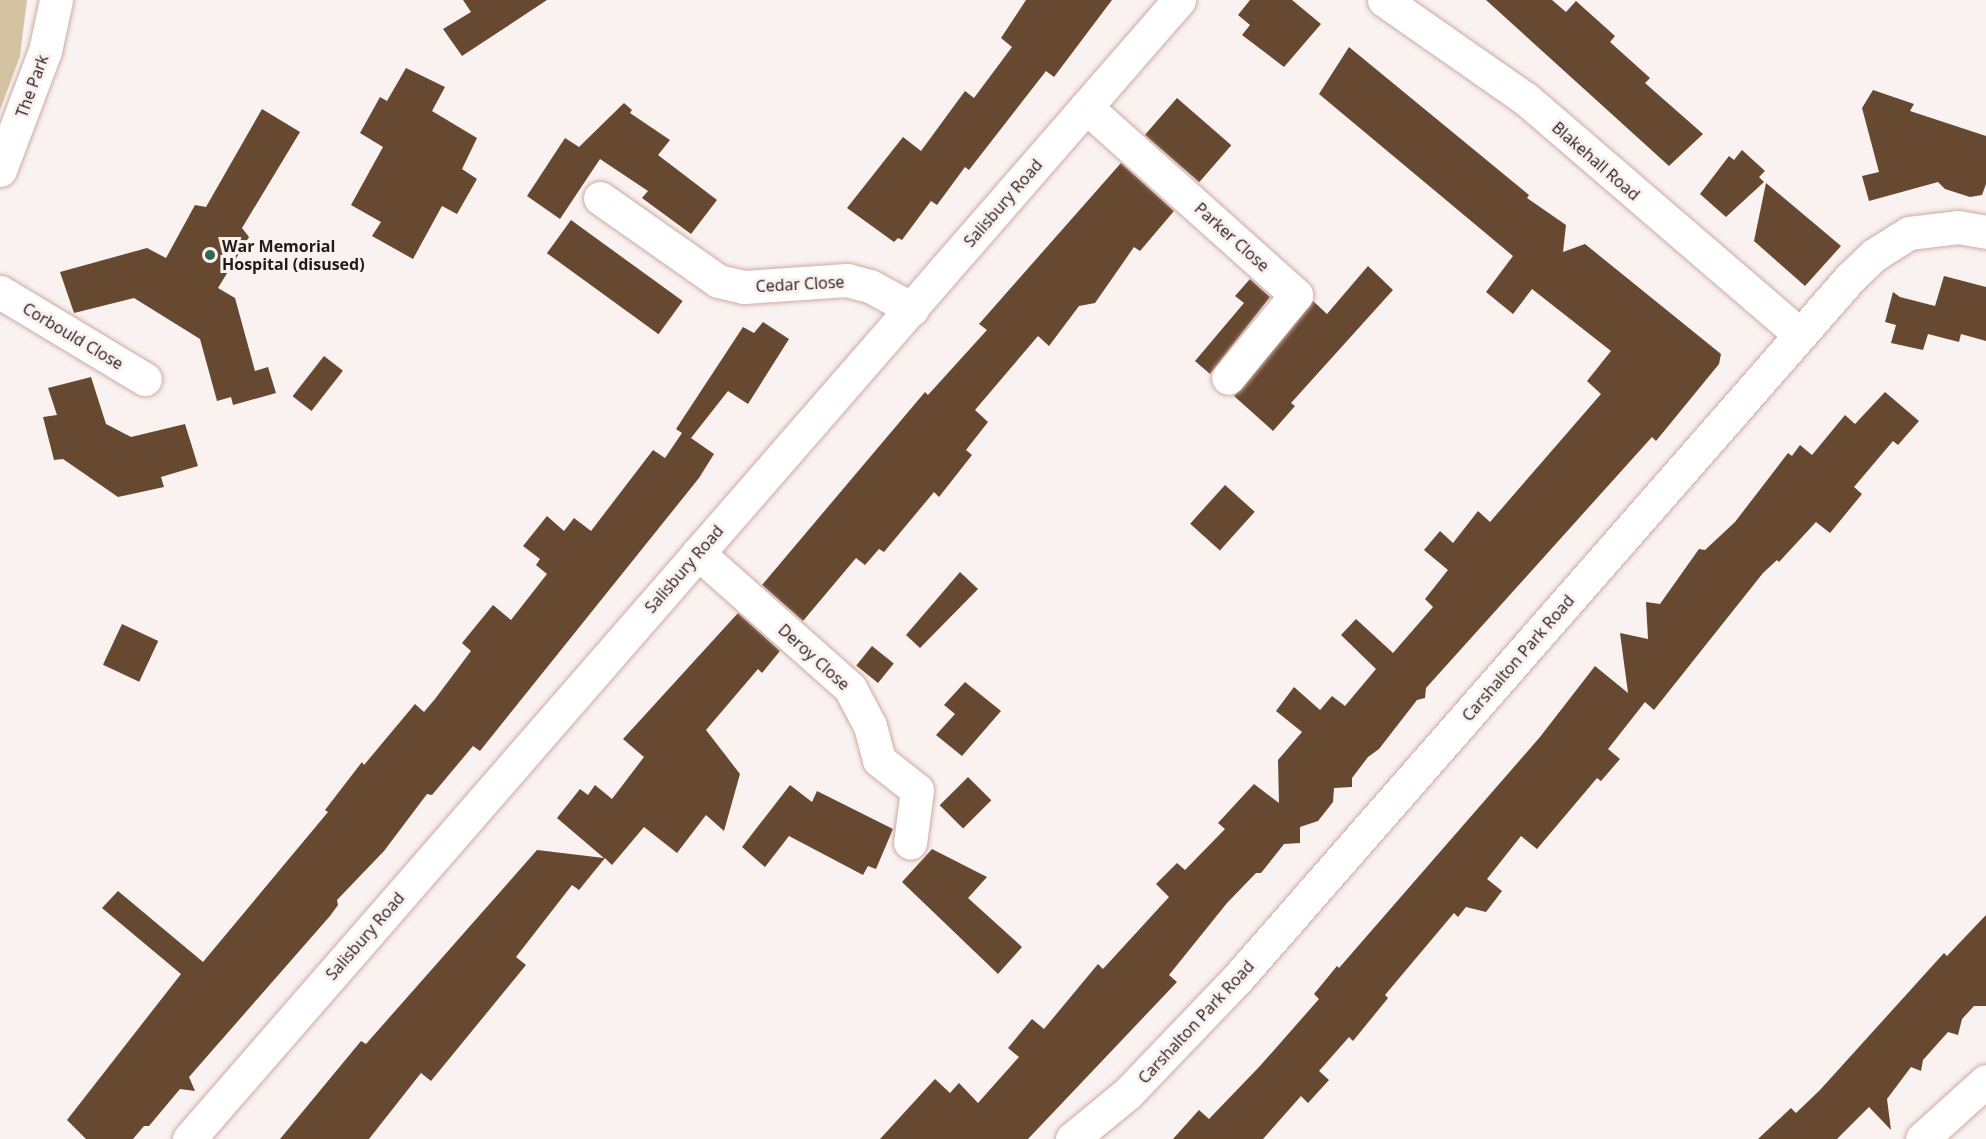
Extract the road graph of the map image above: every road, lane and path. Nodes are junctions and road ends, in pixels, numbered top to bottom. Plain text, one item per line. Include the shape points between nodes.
1 (56, 0) edge
2 (1179, 0) edge
3 (1384, 0) edge
4 (1086, 107) junction
5 (0, 170) edge
6 (600, 198) dead end
7 (1986, 232) edge
8 (0, 292) edge
9 (912, 309) junction
10 (1799, 334) junction
11 (1228, 378) dead end
12 (145, 379) dead end
13 (698, 553) junction
14 (910, 843) dead end
15 (1986, 1081) edge
16 (189, 1139) edge
17 (1072, 1139) edge
18 (1922, 1139) edge

1 - 5 street, The Park via 45,51
2 - 4 street, Salisbury Road
3 - 10 street, Blakehall Road via 1518,93
4 - 9 street, Salisbury Road
4 - 11 street, Parker Close via 1296,295
6 - 9 street, Cedar Close via 718,281 744,287 847,280 870,286
7 - 10 street, Carshalton Park Road via 1931,228 1892,242 1851,277
8 - 12 street, Corbould Close
9 - 13 street, Salisbury Road
10 - 17 street, Carshalton Park Road via 1238,979 1128,1093
13 - 14 street, Deroy Close via 850,688 870,726 879,760 917,790
13 - 16 street, Salisbury Road
15 - 18 street

